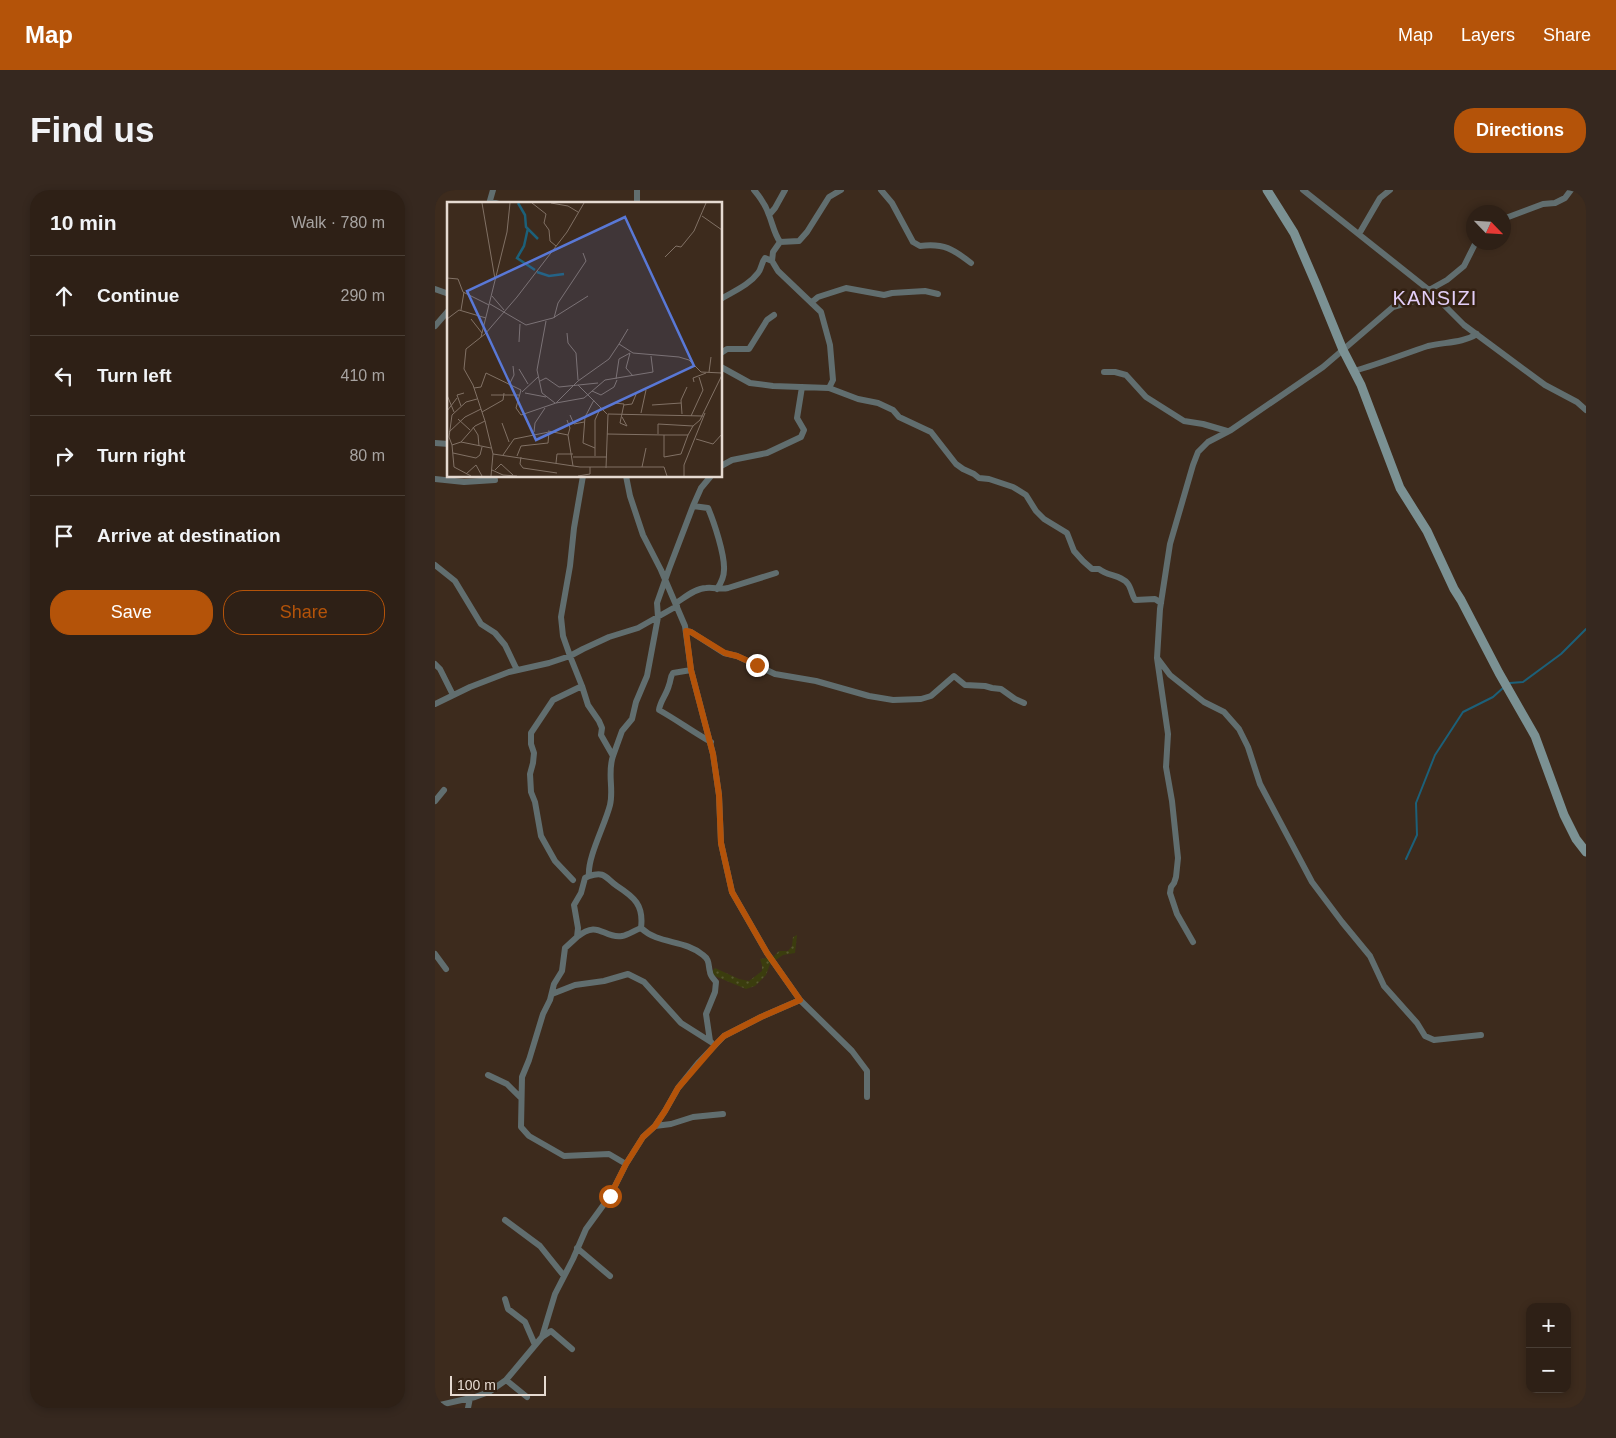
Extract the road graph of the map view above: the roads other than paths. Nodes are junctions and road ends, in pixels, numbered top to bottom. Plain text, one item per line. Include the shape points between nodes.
1 (493, 190) edge
2 (754, 190) edge
3 (785, 190) edge
4 (841, 190) edge
5 (881, 190) edge
6 (1267, 190) edge
7 (1303, 190) edge
8 (1390, 190) edge
9 (1571, 190) edge
10 (490, 202) edge
11 (769, 215) junction
12 (1511, 215) edge
13 (1359, 234) junction
14 (779, 242) junction
15 (1472, 250) edge
16 (772, 260) junction
17 (971, 263) dead end
18 (435, 289) edge
19 (1429, 290) junction
20 (447, 293) edge
21 (938, 294) dead end
22 (1434, 296) junction
23 (723, 298) edge
24 (813, 302) junction
25 (447, 312) edge
26 (774, 315) dead end
27 (435, 326) edge
28 (1477, 334) junction
29 (1343, 350) junction
30 (723, 352) edge
31 (723, 368) edge
32 (1355, 371) junction
33 (1104, 372) dead end
34 (802, 387) junction
35 (829, 388) junction
36 (1577, 402) junction
37 (1586, 402) edge
38 (1586, 410) edge
39 (1227, 431) junction
40 (723, 465) edge
41 (583, 478) edge
42 (626, 478) edge
43 (709, 478) edge
44 (435, 479) edge
45 (464, 479) edge
46 (495, 480) dead end
47 (693, 506) junction
48 (435, 565) edge
49 (776, 574) dead end
50 (665, 580) junction
51 (717, 589) junction
52 (1161, 603) junction
53 (676, 604) junction
54 (658, 617) junction
55 (686, 631) junction
56 (570, 656) junction
57 (1157, 658) junction
58 (435, 664) edge
59 (517, 670) junction
60 (691, 670) junction
61 (583, 686) junction
62 (453, 695) junction
63 (1024, 702) dead end
64 (435, 704) edge
65 (711, 742) junction
66 (613, 756) junction
67 (444, 790) dead end
68 (435, 801) edge
69 (1586, 852) edge
70 (589, 876) junction
71 (573, 880) dead end
72 (641, 928) junction
73 (577, 937) junction
74 (1193, 942) dead end
75 (435, 954) edge
76 (446, 969) dead end
77 (552, 994) junction
78 (800, 1000) junction
79 (1481, 1035) dead end
80 (713, 1043) junction
81 (488, 1075) dead end
82 (867, 1097) dead end
83 (521, 1098) junction
84 (723, 1114) dead end
85 (655, 1126) junction
86 (626, 1164) junction
87 (505, 1220) dead end
88 (577, 1248) junction
89 (564, 1276) junction
90 (610, 1276) dead end
91 (505, 1299) dead end
92 (542, 1337) junction
93 (535, 1345) junction
94 (572, 1349) dead end
95 (506, 1380) junction
96 (527, 1397) dead end
97 (470, 1398) junction
98 (440, 1406) edge
99 (468, 1408) edge

1 - 10 street
2 - 11 street
3 - 11 street
4 - 14 street via 829,196 799,241
5 - 17 street via 892,203 913,242 920,246 937,244 953,250
6 - 29 street via 1294,233
7 - 13 street
8 - 13 street via 1380,198
9 - 12 street via 1555,203
11 - 14 street via 773,233
13 - 19 street
14 - 16 street
15 - 19 street via 1464,266
16 - 23 street via 765,258 761,269 748,284
16 - 24 street via 778,271
18 - 20 street
19 - 22 street
21 - 24 street via 925,291 884,295 846,288 818,297
22 - 28 street
22 - 29 street via 1393,306
24 - 35 street via 821,312 830,345 833,380
25 - 27 street
26 - 30 street via 767,320 749,349
28 - 32 street
28 - 36 street via 1545,386
29 - 32 street
29 - 39 street
31 - 34 street via 761,386
32 - 69 street via 1400,488 1427,531 1454,589 1535,736 1564,815
33 - 39 street via 1127,375 1146,397 1184,421
34 - 35 street
34 - 40 street via 797,418 804,430 801,437 767,453
35 - 52 street via 878,403 931,432 963,469 1026,495 1044,519 1067,534 1074,551 1092,569 1127,582 1135,600 1155,599
36 - 37 street
36 - 38 street
39 - 52 street via 1204,446 1193,465 1170,544
41 - 56 street via 561,618
42 - 50 street via 643,535
43 - 47 street
44 - 45 street
45 - 46 street
47 - 50 street
47 - 51 street via 708,508 716,530 724,569
48 - 59 street via 455,581 481,624 505,645
49 - 51 street
50 - 53 street
50 - 54 street via 657,603
51 - 53 street via 701,589
52 - 57 street
53 - 54 street
53 - 55 street
54 - 56 street
54 - 66 street via 647,676 632,719 622,731
55 - 60 street
55 - 63 street via 725,653 775,674 816,681 869,696 893,700 921,699 931,696 955,676 965,685 1001,688
56 - 59 street
56 - 61 street
57 - 74 street via 1168,734 1166,767 1178,858 1170,893 1177,914
57 - 79 street via 1170,675 1204,702 1225,712 1239,729 1260,784 1312,882 1370,956 1384,986 1425,1036 1434,1040
58 - 62 street
59 - 62 street
60 - 65 street
60 - 65 street via 673,673 659,710
61 - 66 street via 588,704 602,728 601,735
61 - 71 street via 553,700 531,733 531,792 541,836 555,861
62 - 64 street
65 - 78 street via 718,783 721,843 732,892 767,953
66 - 70 street via 609,768 610,803 588,870
67 - 68 street
70 - 72 street via 597,873 609,878 632,896 642,918
70 - 73 street via 585,878 574,905
72 - 73 street via 622,936 593,928
72 - 80 street via 661,940 685,944 704,955 710,963 710,974 716,982 707,1014
73 - 77 street via 565,948 562,971
75 - 76 street
77 - 80 street via 575,985 628,974 644,982 681,1023
77 - 83 street via 522,1077
78 - 80 street
78 - 82 street via 853,1051 867,1072
80 - 85 street via 678,1088
81 - 83 street via 507,1084
83 - 86 street via 521,1127 529,1136 564,1156 609,1154
84 - 85 street via 693,1116
85 - 86 street via 643,1137
86 - 88 street
87 - 89 street via 540,1246
88 - 89 street
88 - 90 street
89 - 92 street
91 - 93 street via 507,1309 525,1322
92 - 93 street
92 - 94 street via 551,1331
93 - 95 street
95 - 96 street
95 - 97 street via 489,1392
97 - 98 street
97 - 99 street

